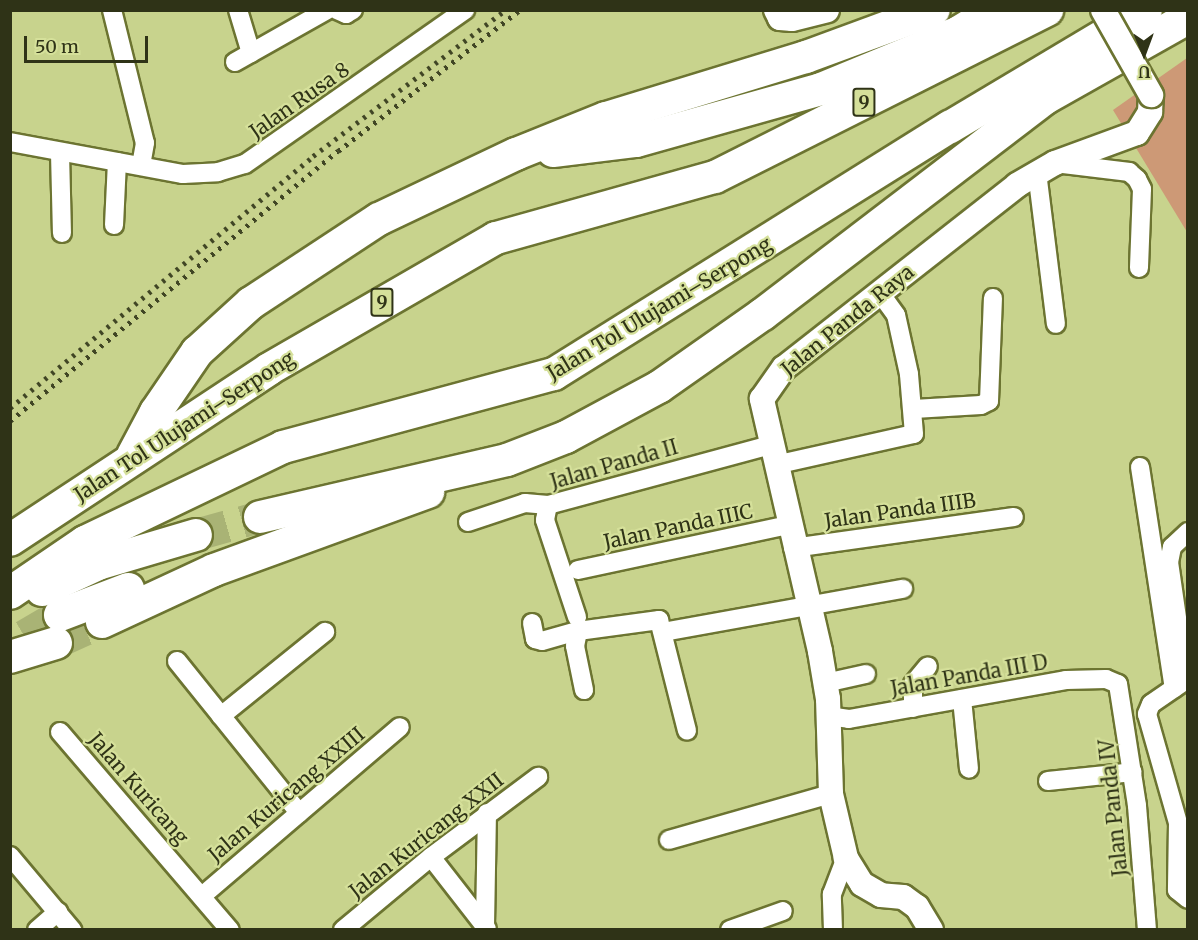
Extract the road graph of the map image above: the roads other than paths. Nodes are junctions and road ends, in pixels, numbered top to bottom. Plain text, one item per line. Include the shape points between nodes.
1 (112, 10) edge
2 (238, 10) edge
3 (327, 10) edge
4 (337, 10) edge
5 (353, 10) edge
6 (465, 10) edge
7 (776, 10) edge
8 (827, 10) edge
9 (934, 10) edge
10 (995, 10) edge
11 (1047, 10) edge
12 (1103, 10) edge
13 (1146, 10) edge
14 (1188, 18) edge
15 (251, 53) junction
16 (235, 62) dead end
17 (10, 142) edge
18 (60, 153) junction
19 (516, 154) junction
20 (117, 162) junction
21 (141, 165) junction
22 (1046, 167) junction
23 (114, 225) dead end
24 (62, 233) dead end
25 (1138, 268) dead end
26 (880, 292) junction
27 (993, 298) dead end
28 (1056, 324) dead end
29 (914, 409) junction
30 (772, 455) junction
31 (133, 456) junction
32 (507, 460) junction
33 (1140, 467) dead end
34 (548, 505) junction
35 (260, 517) tunnel mouth
36 (1014, 517) dead end
37 (468, 522) dead end
38 (1188, 532) edge
39 (196, 535) tunnel mouth
40 (790, 536) junction
41 (10, 540) edge
42 (214, 570) junction
43 (578, 570) dead end
44 (903, 589) dead end
45 (10, 593) edge
46 (808, 605) junction
47 (102, 622) tunnel mouth
48 (532, 623) dead end
49 (578, 624) junction
50 (325, 632) dead end
51 (663, 632) junction
52 (14, 637) edge
53 (177, 661) dead end
54 (928, 666) dead end
55 (866, 674) dead end
56 (1183, 682) edge
57 (825, 683) junction
58 (1118, 684) joint
59 (584, 690) dead end
60 (962, 699) junction
61 (913, 708) junction
62 (221, 716) junction
63 (828, 716) junction
64 (400, 727) dead end
65 (687, 730) dead end
66 (60, 732) dead end
67 (969, 769) dead end
68 (1133, 772) junction
69 (538, 777) dead end
70 (1048, 781) dead end
71 (831, 794) junction
72 (298, 813) junction
73 (488, 813) junction
74 (1183, 820) edge
75 (669, 840) dead end
76 (10, 856) edge
77 (430, 857) junction
78 (846, 858) junction
79 (202, 896) junction
80 (1188, 899) edge
81 (783, 911) dead end
82 (58, 912) junction
83 (486, 928) edge
84 (37, 930) edge
85 (72, 930) edge
86 (230, 930) edge
87 (344, 930) edge
88 (730, 930) edge
89 (832, 930) edge
90 (931, 930) edge
91 (1147, 930) edge

1 - 21 street via 145,143
2 - 15 street
3 - 15 street
4 - 5 street via 346,14
6 - 21 street, Jalan Rusa 8 via 245,164 218,172 183,174
7 - 8 street via 780,18 792,19
9 - 19 highway via 806,57 606,118
10 - 19 highway via 959,32 821,89 636,141
11 - 31 highway, Jalan Tol Ulujami–Serpong / 9 via 715,177 496,238 269,369
12 - 22 street, Jalan Panda Raya, bridge via 1151,95 1150,112 1137,133
13 - 45 highway, Jalan Tol Ulujami–Serpong via 554,374 283,447 85,542
14 - 32 highway via 1044,99 764,314 659,387 566,437
15 - 16 street
17 - 18 street, Jalan Rusa 8
18 - 20 street, Jalan Rusa 8
18 - 24 street
19 - 31 highway via 379,219 252,303 197,352 156,412
20 - 21 street, Jalan Rusa 8
20 - 23 street
22 - 25 street via 1130,172 1137,179 1142,189
22 - 26 street, Jalan Panda Raya
22 - 28 street
26 - 29 street via 896,315
26 - 30 street, Jalan Panda Raya via 784,368 766,390 761,409
27 - 29 street via 989,401 981,405
29 - 30 street, Jalan Panda II via 916,430 908,436
30 - 34 street, Jalan Panda II
30 - 40 street, Jalan Panda Raya
31 - 41 highway, Jalan Tol Ulujami–Serpong / 9
32 - 35 highway
32 - 42 highway
33 - 56 street
34 - 37 street via 525,503
34 - 49 street, Jalan Panda II via 546,520
36 - 40 street, Jalan Panda IIIB
38 - 56 street via 1172,547 1169,562
39 - 52 highway via 98,564
40 - 43 street, Jalan Panda IIIC
40 - 46 street, Jalan Panda Raya
42 - 47 highway
42 - 52 highway via 144,583 58,629
44 - 46 street
46 - 51 street
46 - 57 street, Jalan Panda Raya
48 - 49 street via 538,641
49 - 51 street via 659,620
49 - 59 street, Jalan Panda II via 575,646
50 - 62 street
51 - 65 street
53 - 62 street
54 - 61 street via 913,684
55 - 57 street
56 - 74 street via 1150,704 1147,714
57 - 63 street, Jalan Panda Raya
58 - 60 street, Jalan Panda III D via 1106,679 1066,680
58 - 68 street, Jalan Panda IV
60 - 61 street, Jalan Panda III D
60 - 67 street
61 - 63 street, Jalan Panda III D via 849,719
62 - 72 street
63 - 71 street, Jalan Panda Raya
64 - 72 street, Jalan Kuricang XXIII
66 - 79 street, Jalan Kuricang
68 - 70 street
68 - 91 street, Jalan Panda IV
69 - 73 street, Jalan Kuricang XXII
71 - 75 street
71 - 78 street, Jalan Panda Raya
72 - 79 street, Jalan Kuricang XXIII
73 - 77 street, Jalan Kuricang XXII
73 - 83 street
74 - 80 street via 1177,890
76 - 82 street
77 - 83 street
77 - 87 street, Jalan Kuricang XXII
78 - 89 street via 831,894
78 - 90 street, Jalan Panda Raya via 862,884 881,895 903,897 917,907
79 - 86 street, Jalan Kuricang
81 - 88 street
82 - 84 street
82 - 85 street

